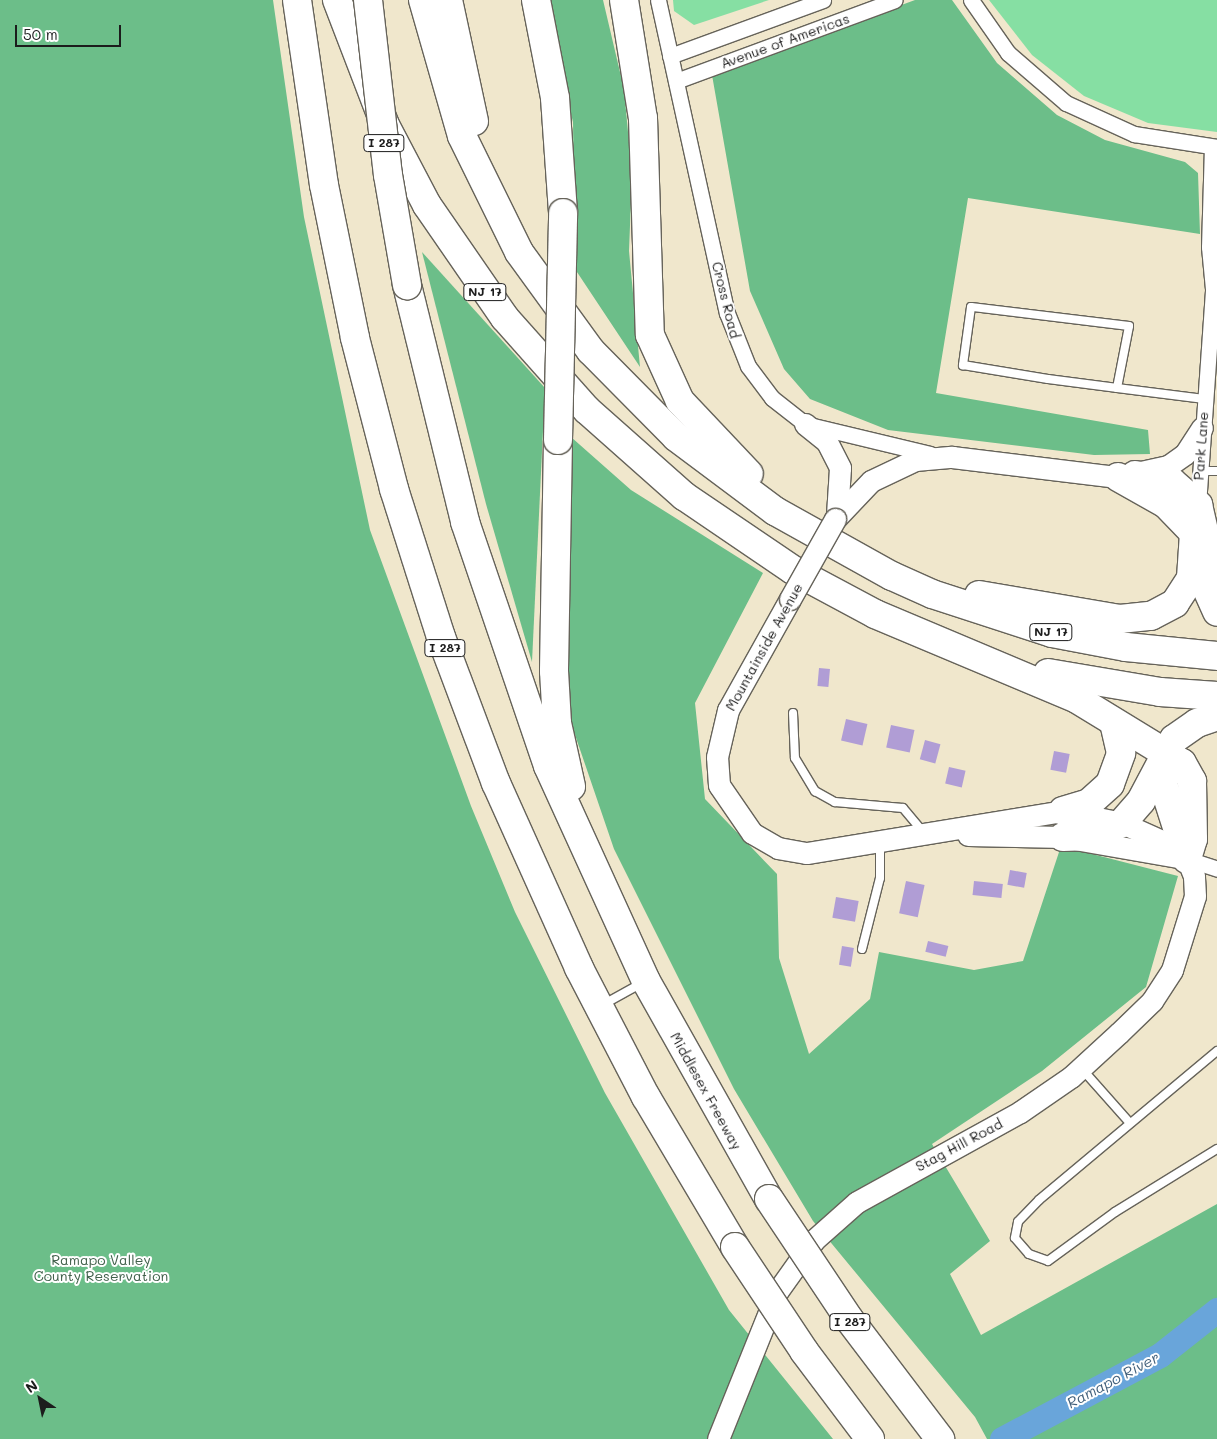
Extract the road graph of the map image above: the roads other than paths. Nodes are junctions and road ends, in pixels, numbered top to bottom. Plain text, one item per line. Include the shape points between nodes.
1 (297, 0) edge
2 (337, 0) edge
3 (368, 0) edge
4 (423, 0) edge
5 (448, 0) edge
6 (536, 0) edge
7 (624, 0) edge
8 (658, 0) edge
9 (823, 0) edge
10 (895, 0) edge
11 (971, 0) edge
12 (670, 56) junction
13 (676, 81) junction
14 (1214, 147) edge
15 (1215, 289) edge
16 (1213, 341) edge
17 (618, 381) junction
18 (1117, 388) junction
19 (1204, 399) junction
20 (805, 424) junction
21 (1202, 428) junction
22 (952, 457) junction
23 (1200, 471) junction
24 (1217, 471) edge
25 (1126, 476) junction
26 (1198, 505) junction
27 (835, 519) junction
28 (1194, 533) junction
29 (852, 556) junction
30 (892, 576) junction
31 (1217, 612) edge
32 (960, 648) junction
33 (1217, 656) edge
34 (1217, 696) edge
35 (793, 713) dead end
36 (1217, 716) edge
37 (1114, 723) junction
38 (1163, 761) junction
39 (1122, 823) junction
40 (1063, 824) junction
41 (925, 836) junction
42 (880, 844) junction
43 (1187, 859) junction
44 (1217, 868) edge
45 (862, 949) dead end
46 (646, 981) junction
47 (598, 1007) junction
48 (1217, 1051) edge
49 (1081, 1068) junction
50 (1130, 1123) junction
51 (1217, 1149) edge
52 (718, 1439) edge
53 (870, 1439) edge
54 (940, 1439) edge

1 - 47 highway, I 287 via 333,234 367,390 404,524 496,783
2 - 32 highway, NJ 17 via 385,125 427,205 479,283 559,381 649,468 752,546 867,610
3 - 46 highway, I 287, bridge via 388,175 407,285 451,472 513,672 567,814
4 - 17 highway, NJ 17 via 448,97 497,213 541,288
5 - 17 highway via 466,93 509,209 551,282
6 - 46 highway, bridge via 555,98 564,213 554,671 559,730 578,807
7 - 29 highway via 643,118 646,318 661,366 692,418 729,457
8 - 12 street, Cross Road
9 - 12 street, Avenue of Americas
10 - 13 street, Avenue of Americas
11 - 14 street via 1008,54 1066,103 1134,134
12 - 13 street, Cross Road
13 - 20 street, Cross Road via 736,340 758,382
14 - 15 street, Park Lane via 1209,247
15 - 16 street, Park Lane
16 - 19 street, Park Lane
17 - 29 highway, NJ 17 via 676,437 743,489
18 - 18 lane via 963,365 971,307 1128,326
18 - 19 lane
19 - 21 street, Park Lane
20 - 22 street, Cross Road via 892,447
20 - 27 street, Mountainside Avenue via 827,442 840,468 842,484
21 - 23 street, Park Lane
21 - 25 street via 1185,454 1168,466
22 - 25 street, Cross Road
22 - 27 street, Mountainside Avenue via 915,460 884,472 859,491
23 - 24 lane
23 - 26 street, Park Lane
25 - 26 highway via 1172,482
25 - 28 highway via 1166,504
26 - 28 highway
26 - 31 highway via 1205,535 1206,587
27 - 42 street, Mountainside Avenue, bridge via 728,710 717,757 719,785 752,833 778,848 806,853
28 - 30 highway via 1191,578 1184,592 1163,612 1137,619 1047,609
29 - 30 highway, NJ 17
30 - 33 highway, NJ 17 via 974,610 1052,633 1126,647
32 - 34 highway, NJ 17 via 1082,680
32 - 37 highway via 1078,699
35 - 41 lane via 795,758 815,791 835,802 903,808 914,817
36 - 38 highway via 1184,730
37 - 38 highway
37 - 40 highway via 1121,753 1110,784
38 - 39 highway
38 - 43 highway
39 - 40 highway via 1093,836
39 - 43 street
40 - 41 street, Mountainside Avenue
40 - 43 street, Mountainside Avenue
41 - 42 street, Mountainside Avenue
42 - 45 lane via 880,878
43 - 44 street
43 - 49 street, Stag Hill Road via 1194,876 1194,896 1172,970 1152,1001
46 - 47 lane
46 - 54 highway, Middlesex Freeway / I 287, bridge via 769,1199 848,1320
47 - 53 highway, I 287, bridge via 735,1247 804,1351
48 - 50 lane
49 - 50 lane
49 - 52 street, Stag Hill Road via 1020,1112 857,1202 814,1240 776,1292
50 - 51 lane via 1018,1222 1015,1238 1029,1254 1048,1261 1115,1212

